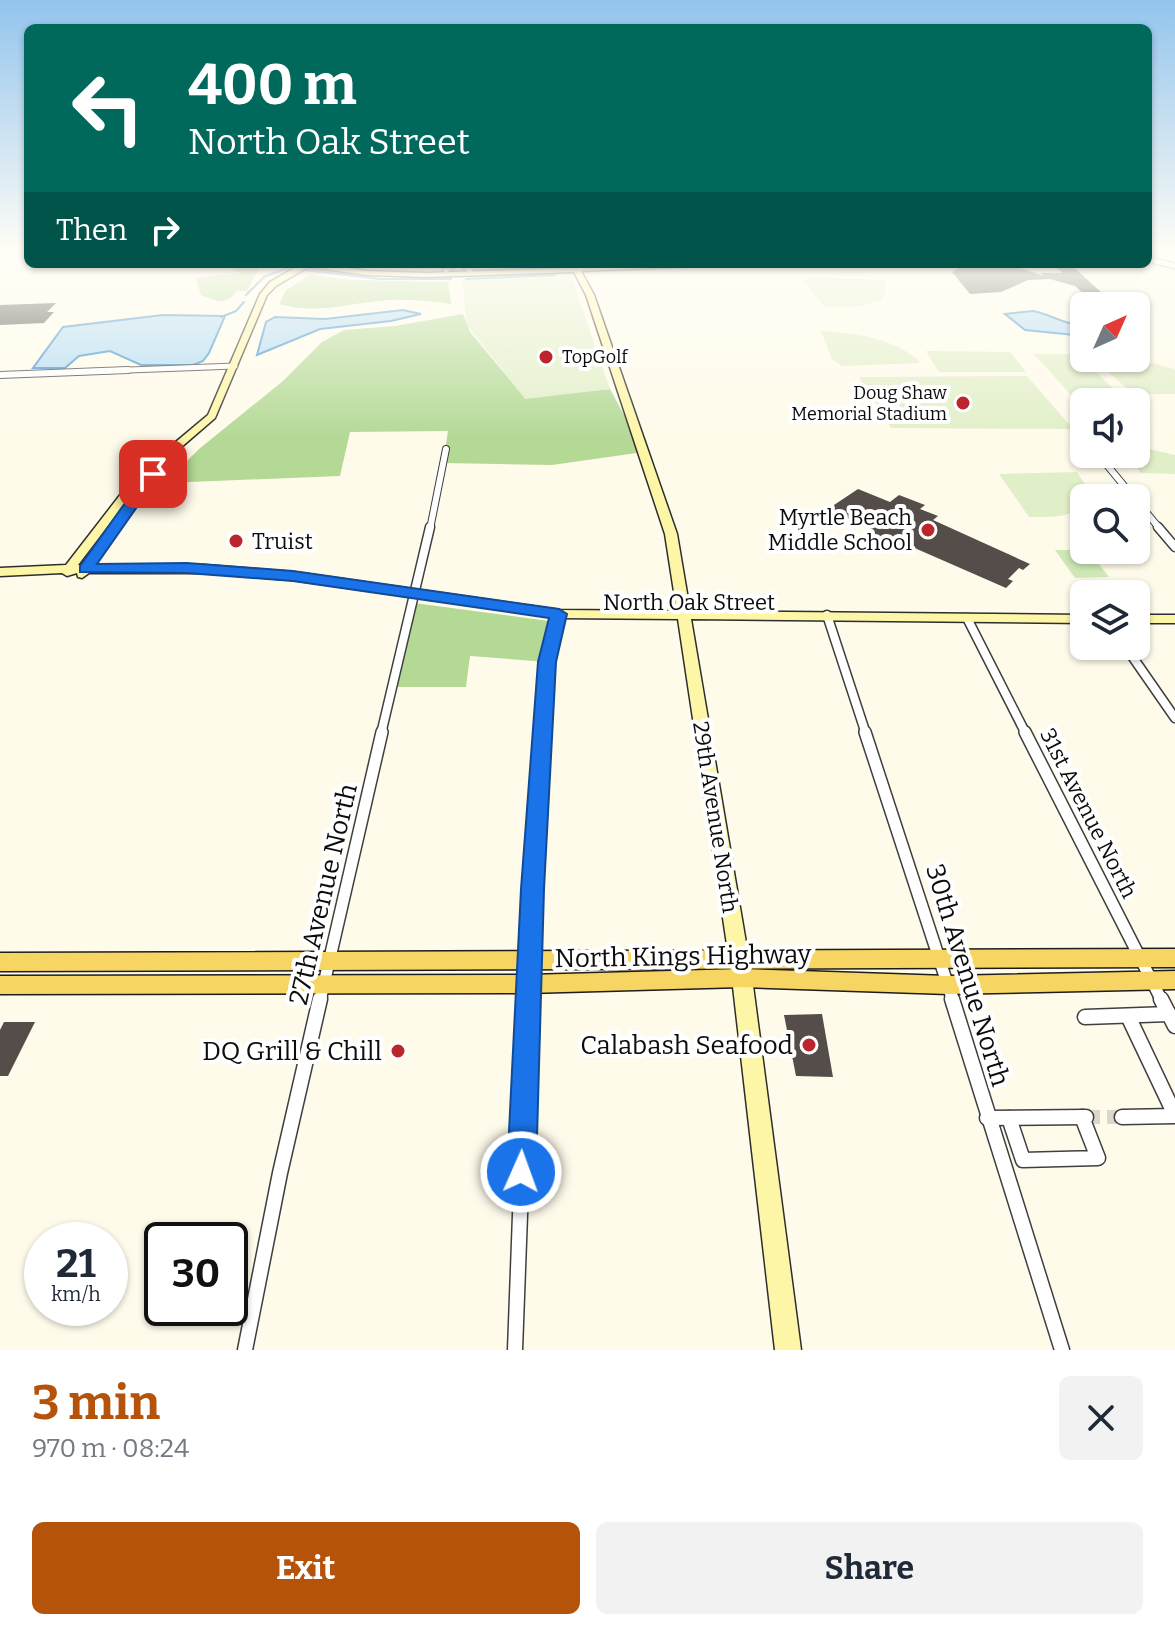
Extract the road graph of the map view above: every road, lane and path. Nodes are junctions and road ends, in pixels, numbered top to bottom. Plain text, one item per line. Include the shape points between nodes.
1 (256, 314) edge
2 (597, 314) edge
3 (235, 366) junction
4 (0, 375) edge
5 (446, 449) dead end
6 (1110, 468) edge
7 (1123, 484) edge
8 (1150, 517) edge
9 (1175, 547) edge
10 (0, 572) edge
11 (75, 572) junction
12 (0, 579) edge
13 (415, 599) junction
14 (558, 618) junction
15 (967, 618) junction
16 (683, 619) junction
17 (828, 619) junction
18 (1070, 619) edge
19 (1150, 619) edge
20 (1175, 619) edge
21 (1135, 660) edge
22 (1175, 718) edge
23 (1141, 958) junction
24 (1175, 958) edge
25 (940, 959) junction
26 (331, 960) junction
27 (530, 960) junction
28 (0, 962) edge
29 (740, 969) junction
30 (1152, 980) junction
31 (1175, 980) edge
32 (325, 984) junction
33 (528, 984) junction
34 (0, 985) edge
35 (948, 985) junction
36 (1128, 1016) junction
37 (1085, 1017) dead end
38 (1172, 1020) edge
39 (1175, 1116) edge
40 (1122, 1117) tunnel mouth
41 (987, 1118) junction
42 (1009, 1118) junction
43 (245, 1350) edge
44 (515, 1350) edge
45 (788, 1350) edge
46 (1062, 1350) edge

1 - 3 main road
2 - 16 main road, 29th Avenue North via 667,519
3 - 4 street
3 - 11 main road via 212,416 138,479
5 - 13 street, 27th Avenue North
6 - 7 street
8 - 9 street
10 - 11 main road, North Oak Street
11 - 12 main road, North Oak Street
11 - 13 main road, North Oak Street via 187,568 293,576
13 - 14 main road, North Oak Street
13 - 26 street, 27th Avenue North
14 - 16 main road, North Oak Street
14 - 27 street via 547,662
15 - 17 main road, North Oak Street
15 - 18 main road, North Oak Street
15 - 23 street, 31st Avenue North
16 - 17 main road, North Oak Street
16 - 29 main road, 29th Avenue North
17 - 25 street, 30th Avenue North
19 - 20 main road
21 - 22 street
23 - 24 main road, North Kings Highway
23 - 25 main road, North Kings Highway
23 - 30 street, 31st Avenue North
25 - 29 main road, North Kings Highway
25 - 35 street, 30th Avenue North
26 - 27 main road, North Kings Highway
26 - 28 main road, North Kings Highway
26 - 32 street, 27th Avenue North
27 - 29 main road, North Kings Highway
27 - 33 street
29 - 33 main road, North Kings Highway
29 - 35 main road, North Kings Highway
29 - 45 main road, 29th Avenue North
30 - 31 main road, North Kings Highway
30 - 35 main road, North Kings Highway
30 - 38 street, 31st Avenue North
32 - 33 main road, North Kings Highway
32 - 34 main road, North Kings Highway
32 - 43 street, 27th Avenue North
33 - 44 street
35 - 41 street, 30th Avenue North
36 - 37 street
36 - 38 street
36 - 39 street
39 - 40 street
41 - 42 street
41 - 46 street, 30th Avenue North
42 - 42 street via 1023,1160 1098,1158 1084,1117

